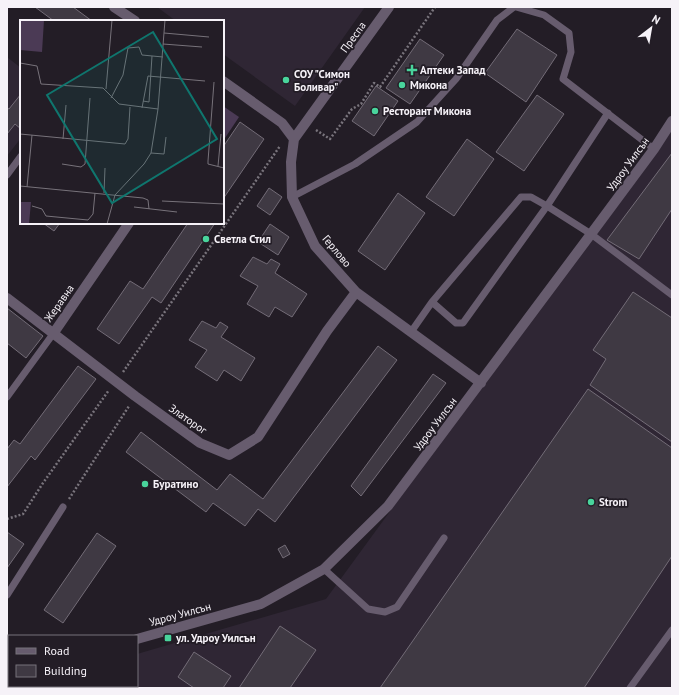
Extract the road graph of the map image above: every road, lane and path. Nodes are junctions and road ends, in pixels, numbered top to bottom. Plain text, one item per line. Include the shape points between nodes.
1 (114, 7) edge
2 (389, 7) edge
3 (435, 7) edge
4 (515, 7) edge
5 (134, 20) edge
6 (224, 82) edge
7 (608, 113) junction
8 (672, 122) edge
9 (306, 124) junction
10 (292, 136) junction
11 (654, 149) junction
12 (20, 157) edge
13 (7, 175) edge
14 (292, 196) junction
15 (547, 206) junction
16 (129, 224) edge
17 (591, 234) junction
18 (356, 292) junction
19 (672, 295) edge
20 (7, 298) edge
21 (432, 302) junction
22 (411, 332) junction
23 (53, 334) junction
24 (121, 374) dead end
25 (481, 383) junction
26 (112, 387) dead end
27 (136, 396) junction
28 (7, 397) edge
29 (63, 508) joint
30 (7, 519) edge
31 (444, 538) dead end
32 (324, 569) junction
33 (7, 595) edge
34 (672, 630) edge
35 (138, 638) edge
36 (630, 688) edge

1 - 5 street
2 - 9 street, Преспа
3 - 9 path via 380,87 374,84 361,104 352,109 330,139
4 - 7 lane via 544,14 569,33 571,52 563,80
4 - 14 lane via 497,20 456,79 417,122 355,164
6 - 10 street via 282,123
7 - 11 lane
7 - 15 lane
8 - 11 street, Удроу Уилсън
9 - 10 street, Преспа
10 - 14 street, Герлово
10 - 24 path
11 - 17 street, Удроу Уилсън
12 - 13 lane
14 - 18 street, Герлово via 315,246
15 - 17 lane
15 - 21 lane via 531,196 521,197
15 - 21 lane via 463,323 456,323
16 - 23 street, Жеравна
17 - 19 lane
17 - 25 street, Удроу Уилсън
18 - 22 street, Герлово
18 - 27 street, Златорог via 327,331 258,437 229,455 200,443
20 - 23 street, Златорог
21 - 22 lane
22 - 25 street, Герлово
23 - 27 street, Златорог
23 - 28 lane, Жеравна
25 - 32 street, Удроу Уилсън via 388,506
26 - 30 path via 23,514
27 - 29 path
29 - 33 lane
31 - 32 lane via 397,608 385,612 368,608
32 - 35 street, Удроу Уилсън via 261,604
34 - 36 lane

